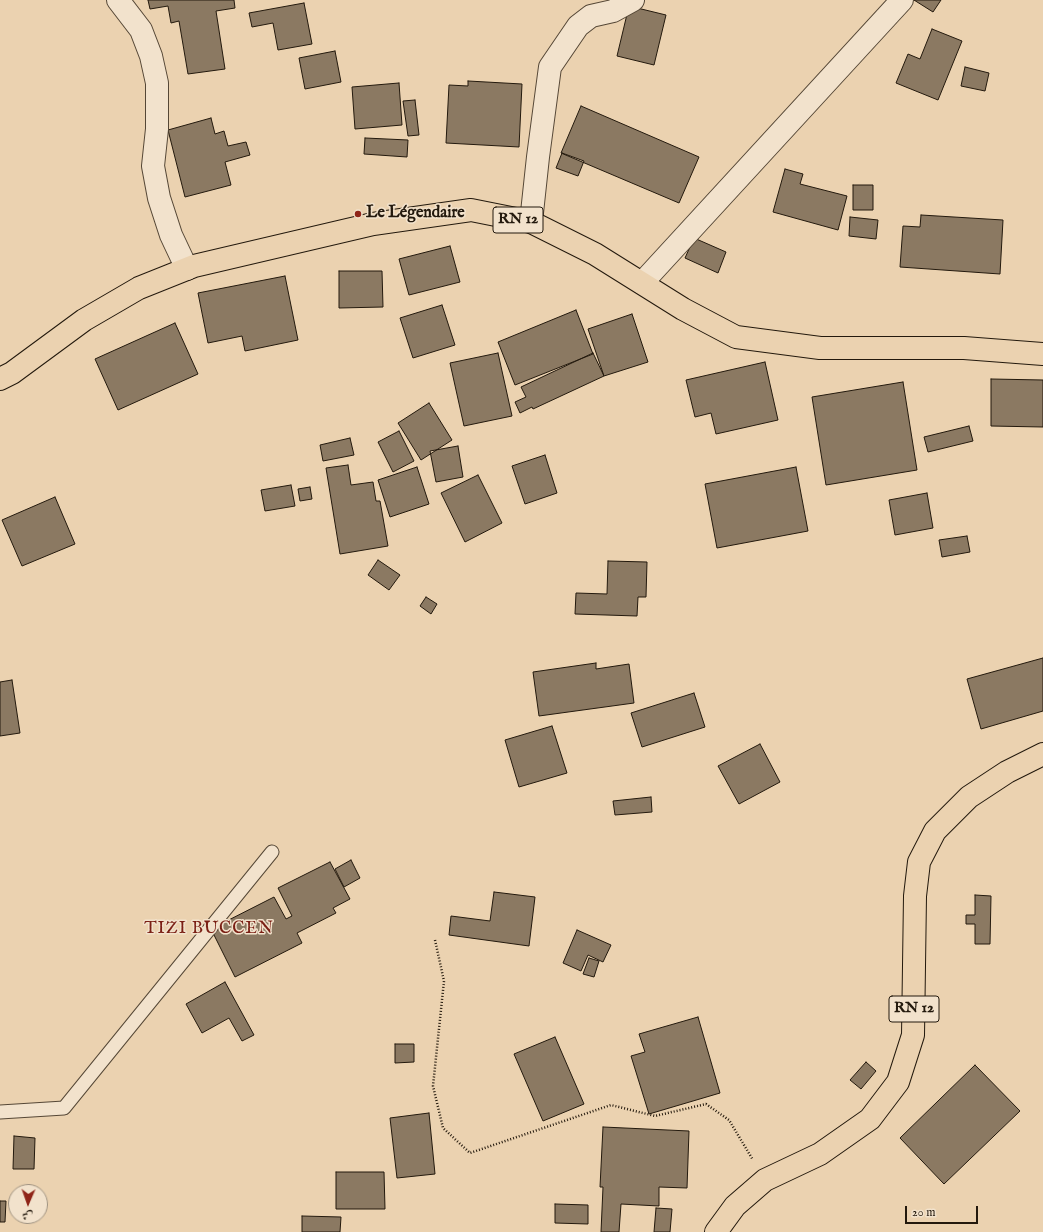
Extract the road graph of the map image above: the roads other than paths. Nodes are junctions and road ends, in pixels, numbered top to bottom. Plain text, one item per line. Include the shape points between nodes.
1 (118, 0) edge
2 (633, 0) edge
3 (902, 0) edge
4 (531, 222) junction
5 (187, 269) junction
6 (642, 283) junction
7 (1043, 354) edge
8 (0, 379) edge
9 (1043, 754) edge
10 (272, 852) dead end
11 (0, 1112) edge
12 (716, 1232) edge

1 - 5 street via 140,30 151,56 157,83 157,129 153,166 166,220
2 - 4 street via 613,11 591,16 578,26 550,67
3 - 6 street
4 - 5 main road, RN 12 via 471,210 373,224
4 - 6 main road, RN 12 via 595,254
5 - 8 main road, RN 12 via 139,288 84,320 12,374
6 - 7 main road, RN 12 via 683,309 736,337 820,348 964,348
9 - 12 main road, RN 12 via 1007,772 969,797 935,831 919,862 915,896 913,1035 898,1082 870,1119 820,1154 765,1180 735,1206
10 - 11 lane via 64,1108

